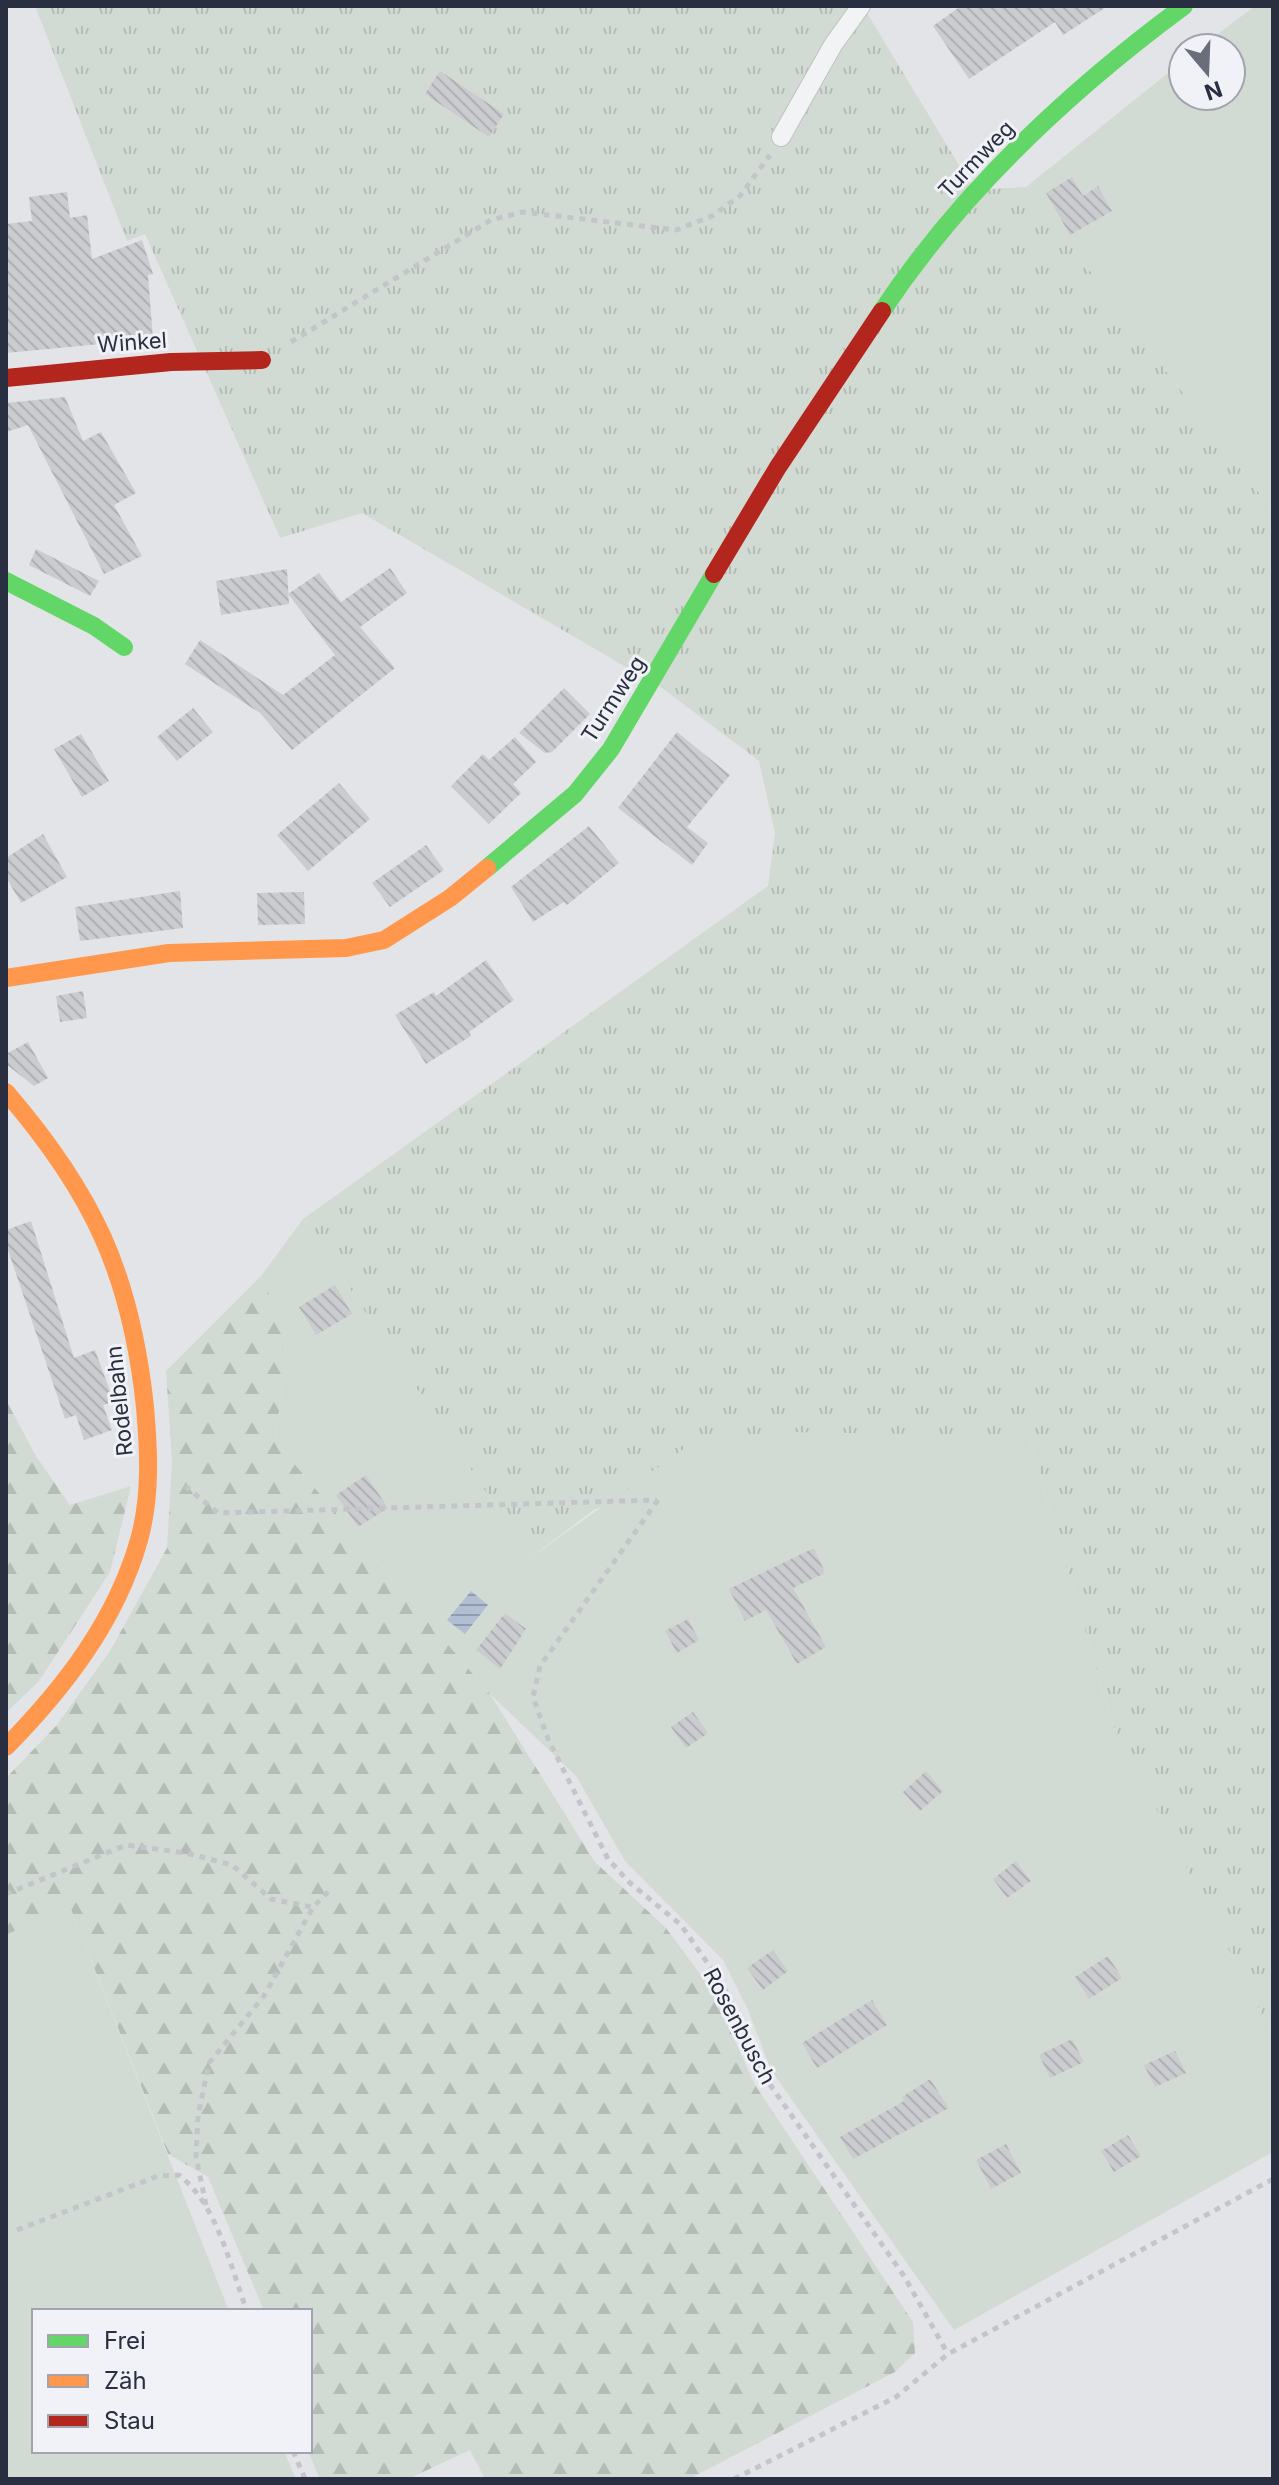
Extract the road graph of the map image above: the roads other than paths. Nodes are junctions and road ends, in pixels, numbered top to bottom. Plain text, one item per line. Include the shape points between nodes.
1 (861, 6) edge
2 (1184, 6) edge
3 (781, 137) road end
4 (262, 360) road end
5 (6, 378) edge
6 (6, 581) edge
7 (124, 647) dead end
8 (6, 978) edge
9 (6, 1092) edge
10 (6, 1747) edge

1 - 3 lane
2 - 8 street, Turmweg via 1116,56 1045,123 975,190 915,261 778,467 611,749 575,794 450,898 384,940 346,948 169,953
4 - 5 street, Winkel via 171,362
6 - 7 street
9 - 10 street, Rodelbahn via 52,1145 93,1215 116,1271 136,1335 150,1460 139,1539 117,1597 81,1660

